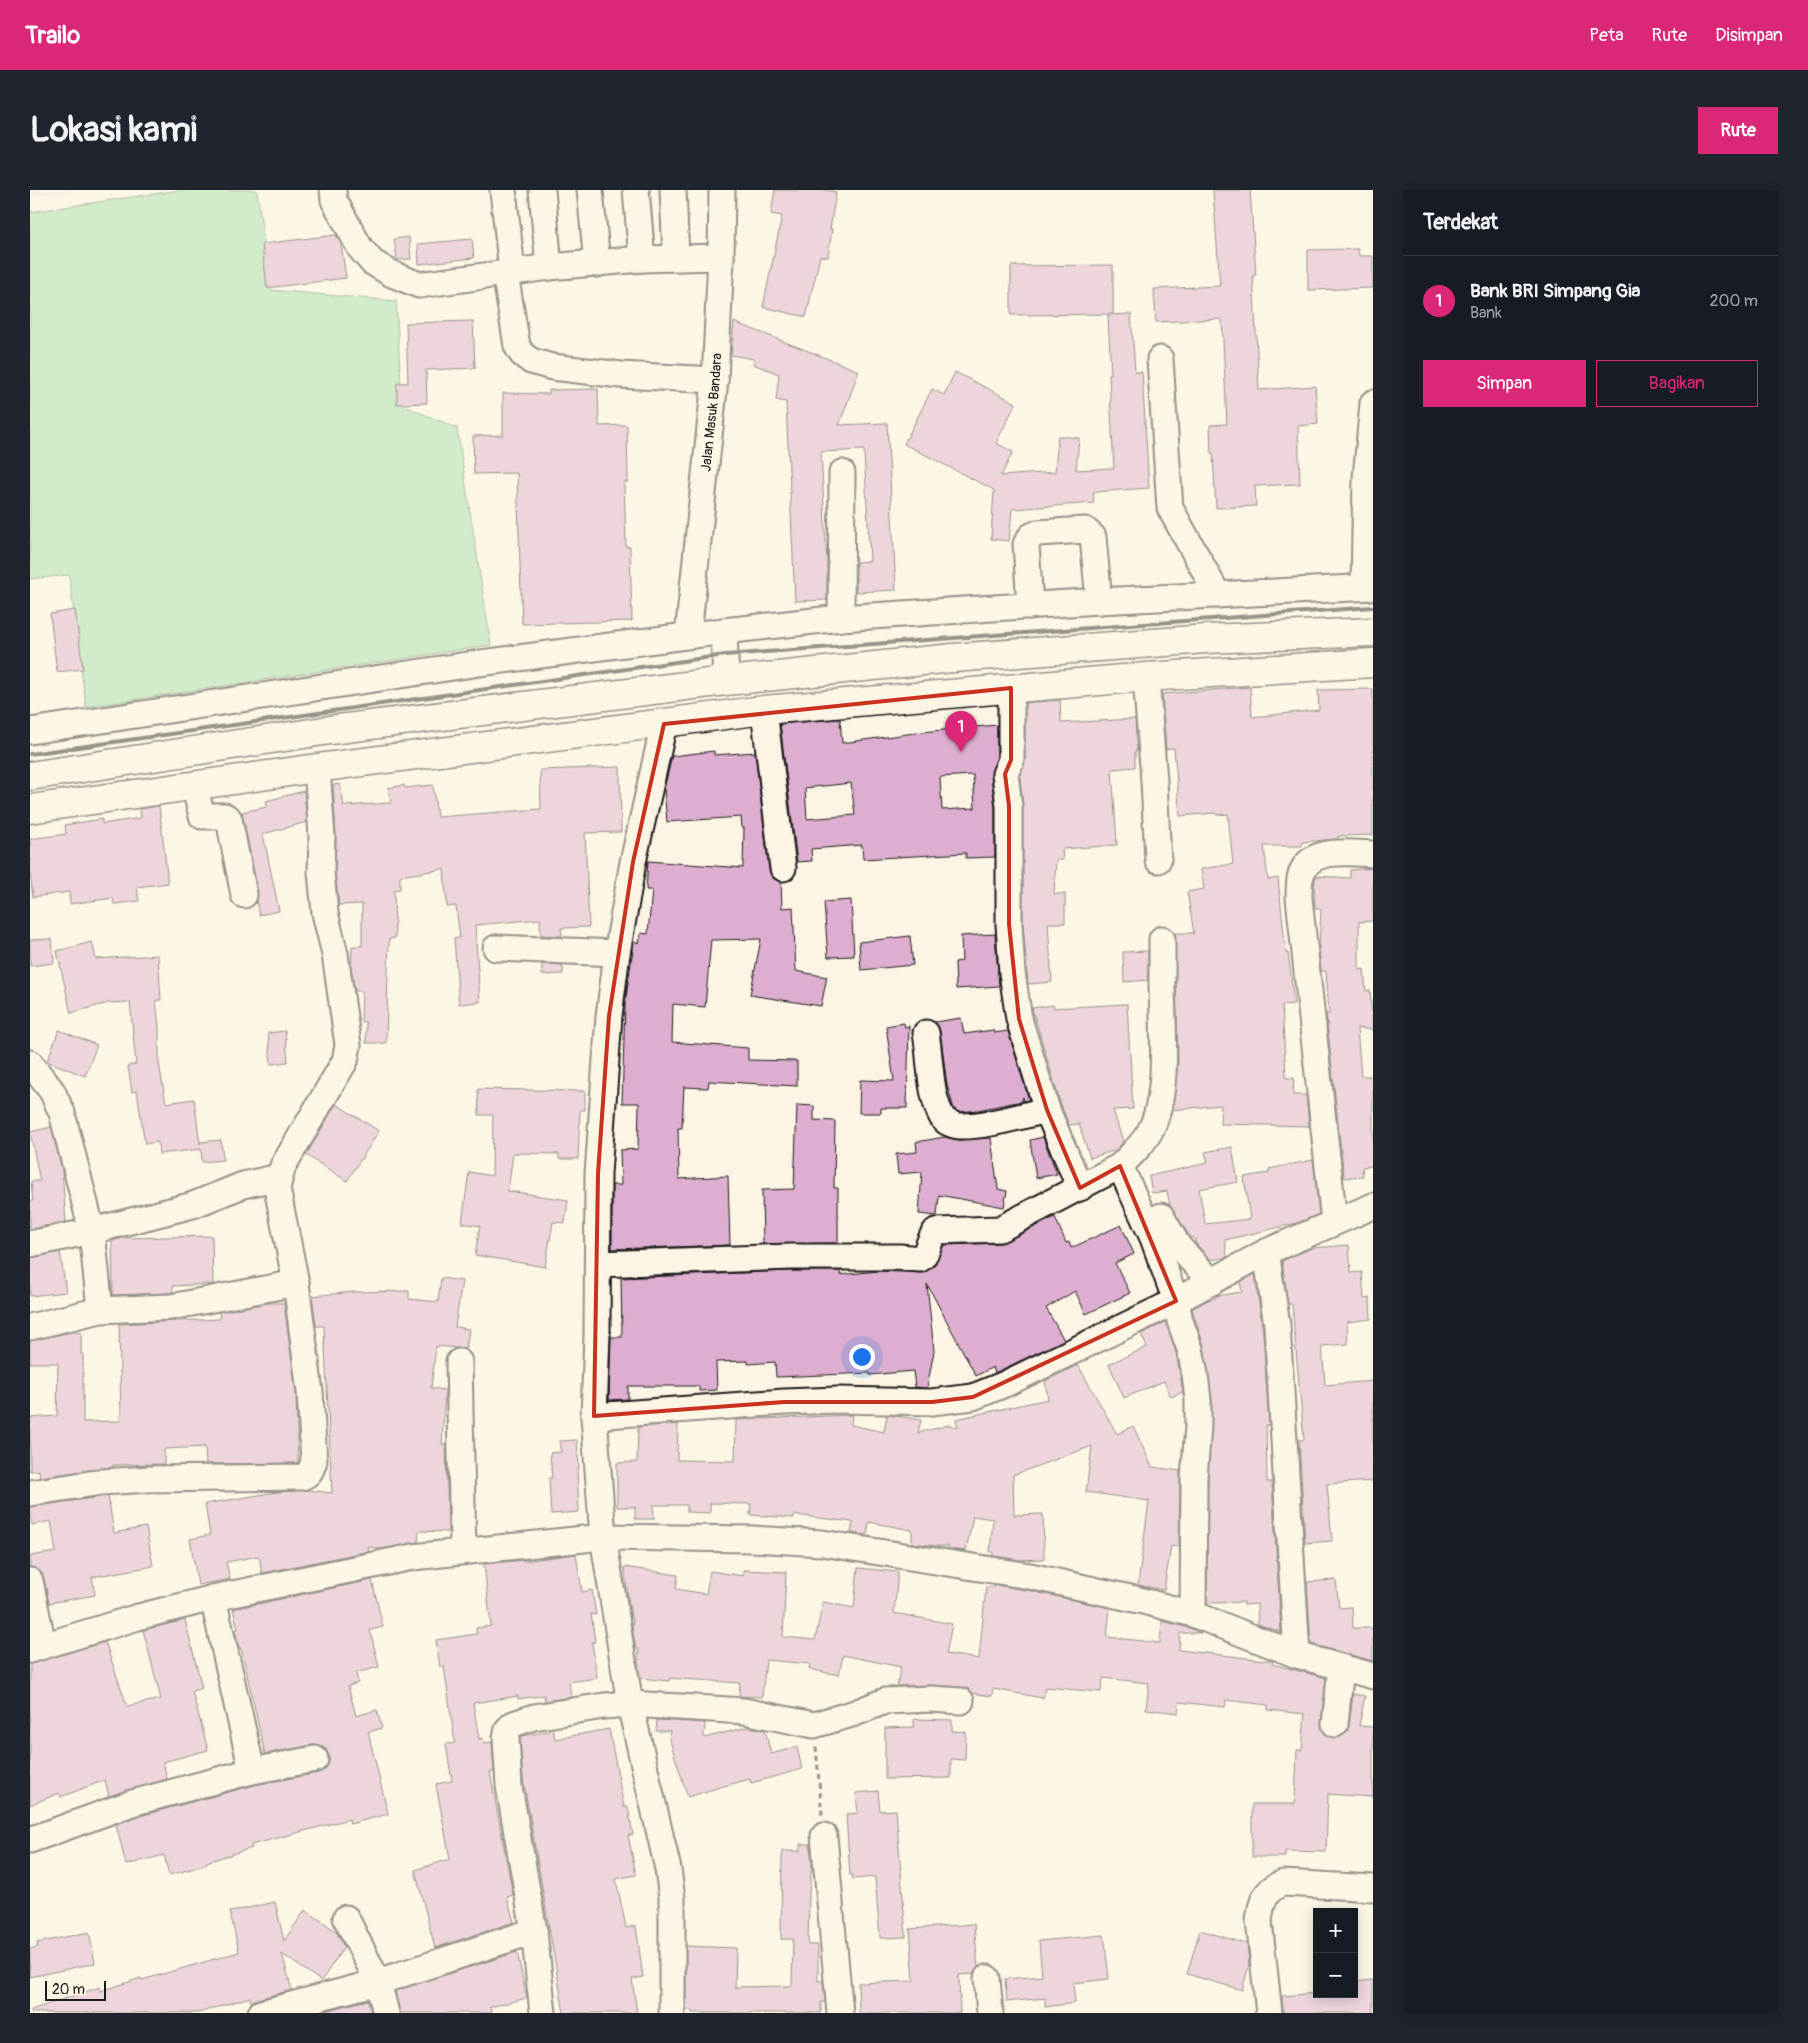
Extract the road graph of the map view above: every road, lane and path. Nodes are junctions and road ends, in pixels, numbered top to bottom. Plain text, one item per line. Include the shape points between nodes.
1 (333, 190) edge
2 (503, 190) edge
3 (542, 190) edge
4 (590, 190) edge
5 (636, 190) edge
6 (673, 190) edge
7 (722, 190) edge
8 (676, 257) junction
9 (721, 257) junction
10 (642, 259) junction
11 (597, 264) junction
12 (549, 267) junction
13 (508, 272) junction
14 (1160, 359) dead end
15 (715, 380) junction
16 (1373, 403) edge
17 (842, 473) dead end
18 (1369, 587) edge
19 (1218, 595) junction
20 (1099, 601) junction
21 (1030, 606) junction
22 (840, 618) junction
23 (724, 630) junction
24 (1368, 632) edge
25 (688, 635) junction
26 (1367, 663) edge
27 (1146, 677) junction
28 (726, 681) junction
29 (1011, 688) junction
30 (764, 710) junction
31 (664, 724) junction
32 (30, 731) edge
33 (181, 752) junction
34 (317, 768) junction
35 (30, 776) edge
36 (190, 785) junction
37 (30, 809) edge
38 (1373, 854) edge
39 (1158, 860) dead end
40 (783, 868) dead end
41 (244, 895) dead end
42 (1162, 939) dead end
43 (496, 948) dead end
44 (617, 953) junction
45 (926, 1033) dead end
46 (30, 1063) edge
47 (1046, 1110) junction
48 (1120, 1166) junction
49 (279, 1177) junction
50 (1080, 1188) junction
51 (1373, 1206) edge
52 (1161, 1216) dead end
53 (1334, 1222) junction
54 (92, 1231) junction
55 (30, 1244) edge
56 (1266, 1252) junction
57 (598, 1264) junction
58 (1212, 1282) junction
59 (296, 1283) junction
60 (1176, 1300) junction
61 (100, 1310) junction
62 (30, 1326) edge
63 (459, 1362) dead end
64 (594, 1416) junction
65 (30, 1493) edge
66 (603, 1537) junction
67 (463, 1551) junction
68 (30, 1581) edge
69 (213, 1598) junction
70 (1193, 1614) junction
71 (37, 1647) edge
72 (1297, 1655) junction
73 (1341, 1668) junction
74 (1373, 1676) edge
75 (961, 1701) dead end
76 (630, 1704) junction
77 (1335, 1724) dead end
78 (814, 1725) junction
79 (315, 1759) dead end
80 (252, 1772) junction
81 (824, 1836) joint
82 (30, 1840) edge
83 (1373, 1888) edge
84 (346, 1918) dead end
85 (534, 1931) junction
86 (987, 1978) dead end
87 (378, 1982) junction
88 (277, 2011) edge
89 (386, 2013) edge
90 (543, 2013) edge
91 (672, 2013) edge
92 (840, 2013) edge
93 (990, 2013) edge
94 (1269, 2013) edge

1 - 13 street via 334,200 360,248 372,262 392,274 419,285
2 - 13 street
3 - 12 street
4 - 11 street
5 - 10 street
6 - 8 street
7 - 9 street, Jalan Masuk Bandara
8 - 9 street
8 - 10 street
9 - 15 street, Jalan Masuk Bandara
10 - 11 street
11 - 12 street
12 - 13 street
13 - 15 street via 517,346 531,361 621,376
14 - 19 street via 1170,508
15 - 25 street, Jalan Masuk Bandara
16 - 18 street via 1366,478
17 - 22 street
18 - 19 street
19 - 20 street
20 - 21 street
20 - 21 street via 1093,537 1085,530 1038,533 1031,536 1026,544
21 - 22 street
22 - 23 street
23 - 25 street
23 - 28 street
24 - 26 highway
24 - 28 highway via 1206,639 954,658
25 - 32 street
26 - 27 highway
27 - 29 highway
27 - 39 street
28 - 33 highway via 330,730
29 - 30 highway
29 - 47 street via 1011,760 1005,774 1009,806 1012,973 1019,1018
30 - 31 highway
30 - 40 street
31 - 34 highway
31 - 44 street via 633,862
33 - 35 highway
33 - 36 highway
34 - 36 highway
34 - 49 street via 325,912 340,985 348,1052
36 - 37 highway
36 - 41 street via 202,816 228,817
38 - 53 street via 1319,855 1307,864 1300,878 1299,898
42 - 48 street via 1164,1020 1160,1096 1150,1130
43 - 44 street
44 - 57 street via 598,1174
45 - 47 street via 932,1085 946,1121 958,1126 987,1123
46 - 54 street via 52,1091 62,1113
47 - 50 street
48 - 50 street
48 - 60 street via 1153,1238
49 - 54 street via 236,1188 193,1205
49 - 59 street via 277,1188
50 - 57 street via 1000,1229 936,1231 920,1259 791,1257
51 - 53 street
52 - 58 street via 1178,1246
53 - 56 street
54 - 55 street
54 - 61 street
56 - 58 street
56 - 72 street via 1277,1325
57 - 64 street
58 - 60 street
59 - 61 street via 171,1307
59 - 65 street via 310,1392 314,1461 308,1475 102,1482
60 - 64 street via 973,1397 932,1402 784,1402
60 - 70 street via 1190,1349 1198,1400
61 - 62 street
63 - 67 street
64 - 66 street
66 - 67 street
66 - 70 street via 822,1543 1030,1576
66 - 76 street
67 - 69 street via 413,1557
68 - 71 street
69 - 71 street
69 - 80 street
70 - 72 street
72 - 73 street
73 - 74 street
73 - 77 street
75 - 78 street via 885,1701
76 - 78 street via 744,1711
76 - 85 street via 534,1717 513,1724 506,1732 509,1786
76 - 91 street via 672,1898
78 - 81 path
79 - 80 street
80 - 82 street via 132,1802
81 - 92 street
83 - 94 street via 1282,1883 1265,1895 1259,1921
84 - 87 street
85 - 87 street
85 - 90 street
86 - 93 street
87 - 88 street
87 - 89 street

